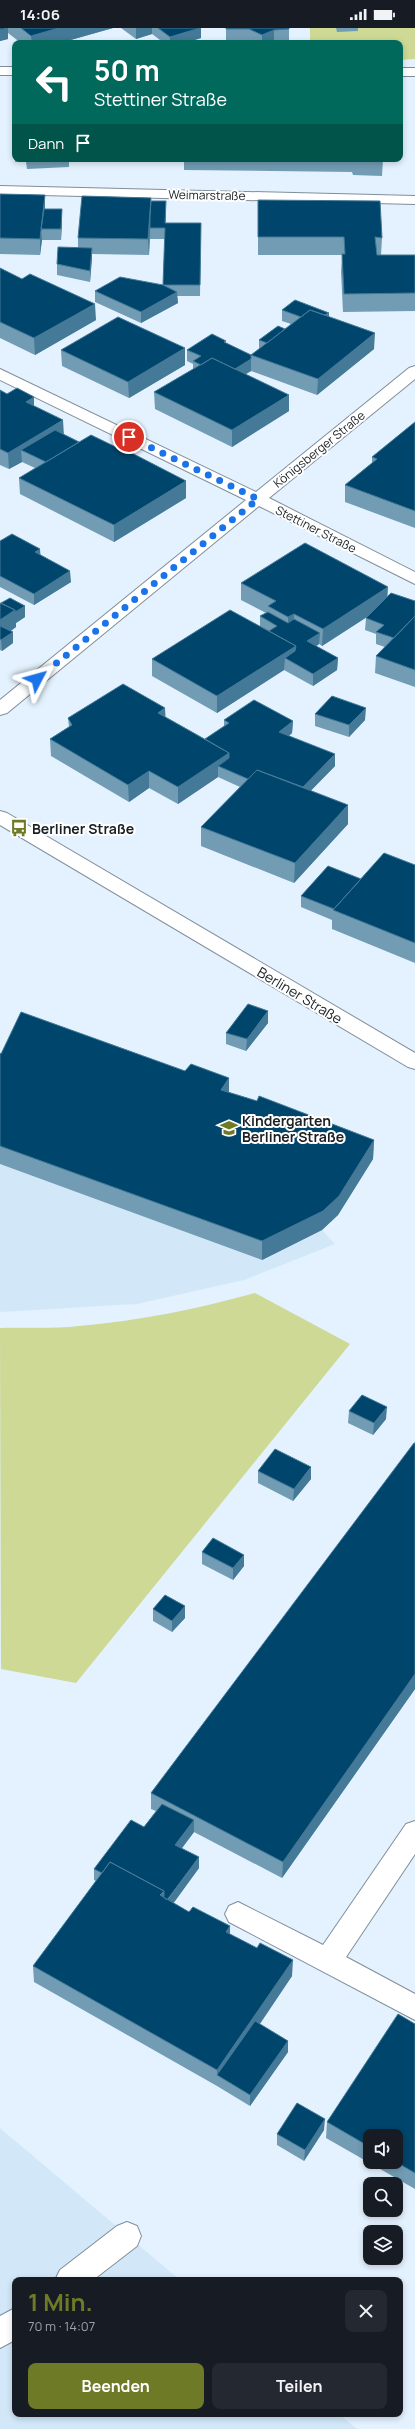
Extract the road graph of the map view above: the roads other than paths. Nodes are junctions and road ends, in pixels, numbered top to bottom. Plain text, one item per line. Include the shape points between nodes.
1 (0, 71) edge
2 (12, 71) edge
3 (403, 72) edge
4 (415, 72) edge
5 (0, 190) edge
6 (415, 200) edge
7 (415, 371) edge
8 (0, 374) edge
9 (258, 499) junction
10 (415, 579) edge
11 (0, 709) edge
12 (0, 817) edge
13 (415, 1062) edge
14 (415, 1832) edge
15 (238, 1914) dead end
16 (328, 1961) junction
17 (415, 2008) edge
18 (127, 2236) dead end
19 (74, 2277) edge
20 (12, 2324) edge
21 (0, 2334) edge

1 - 2 street
3 - 4 street
5 - 6 street, Weimarstraße
7 - 9 street, Königsberger Straße
8 - 9 street, Stettiner Straße
9 - 10 street, Stettiner Straße
9 - 11 street, Königsberger Straße
12 - 13 street, Berliner Straße
14 - 16 street
15 - 16 street
16 - 17 street
18 - 19 street
20 - 21 street

